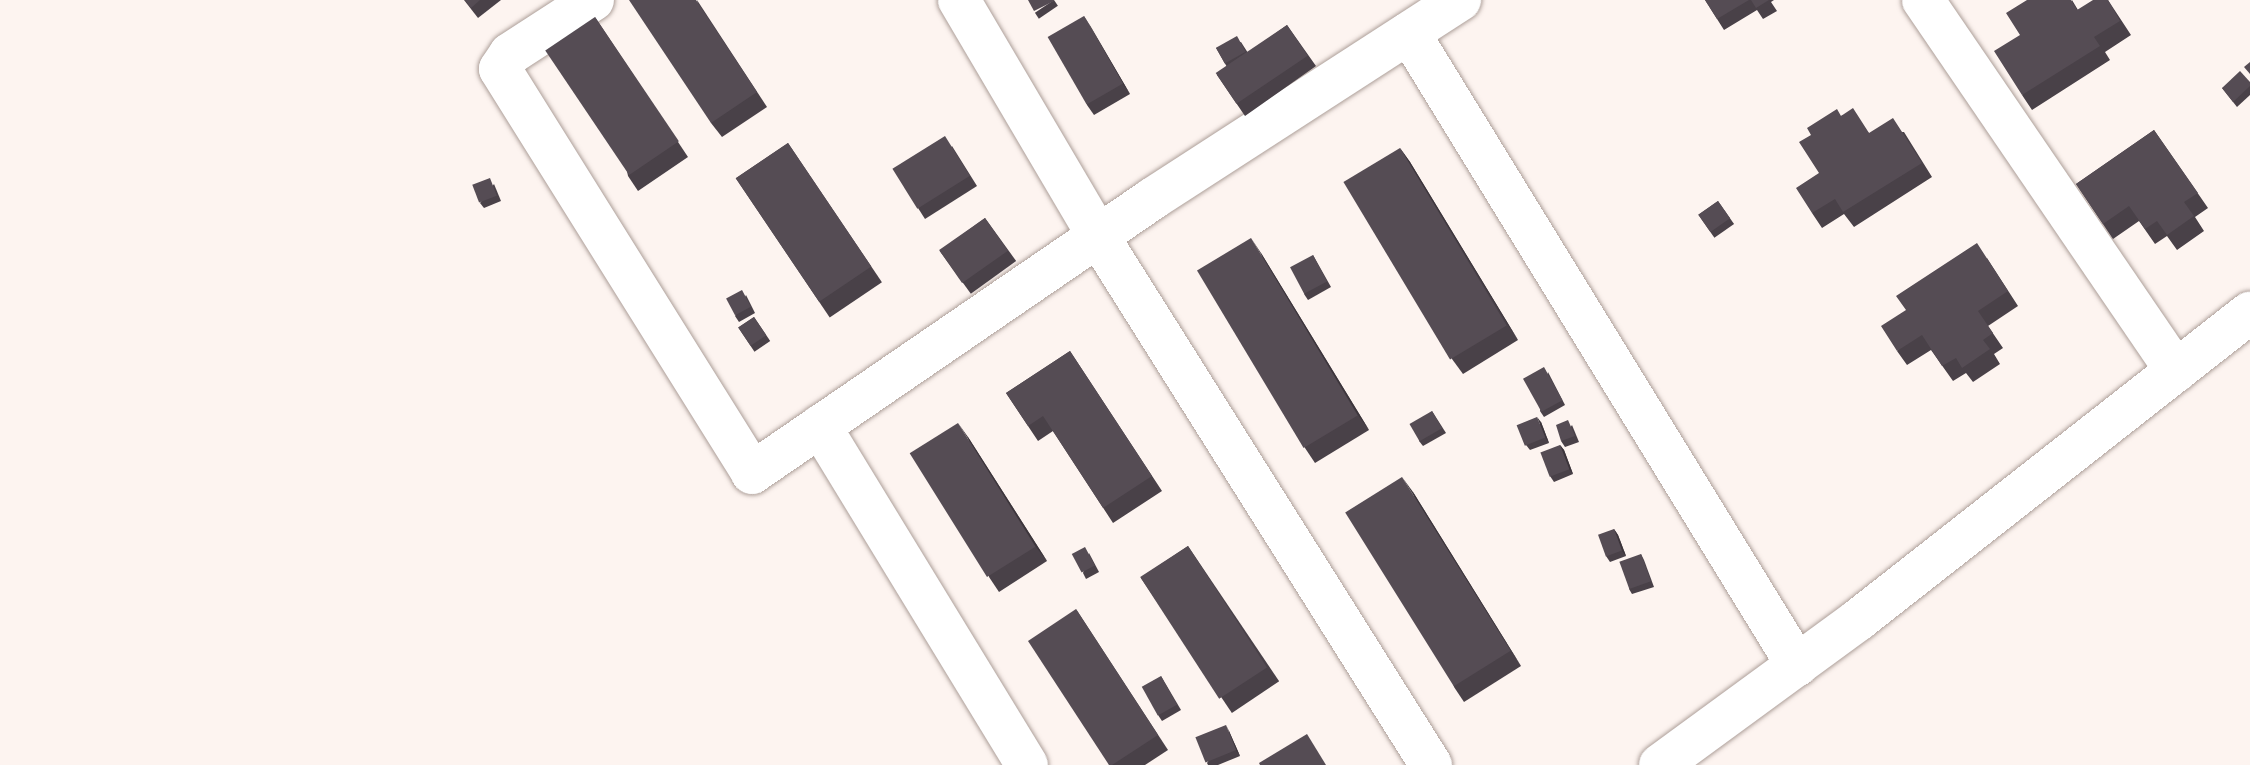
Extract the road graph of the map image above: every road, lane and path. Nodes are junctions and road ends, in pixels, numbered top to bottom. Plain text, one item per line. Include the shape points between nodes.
1 (593, 0) edge
2 (959, 0) edge
3 (1460, 0) edge
4 (1923, 0) edge
5 (1409, 33) junction
6 (1098, 236) junction
7 (2250, 313) edge
8 (2176, 371) junction
9 (820, 426) junction
10 (1797, 665) junction
11 (1027, 765) edge
12 (1431, 765) edge
13 (1660, 765) edge

1 - 9 street via 510,54 500,69 752,473
2 - 6 street
3 - 5 street
4 - 8 street
5 - 6 street
5 - 10 street
6 - 9 street
6 - 12 street
7 - 8 street
8 - 10 street
9 - 11 street
10 - 13 street

